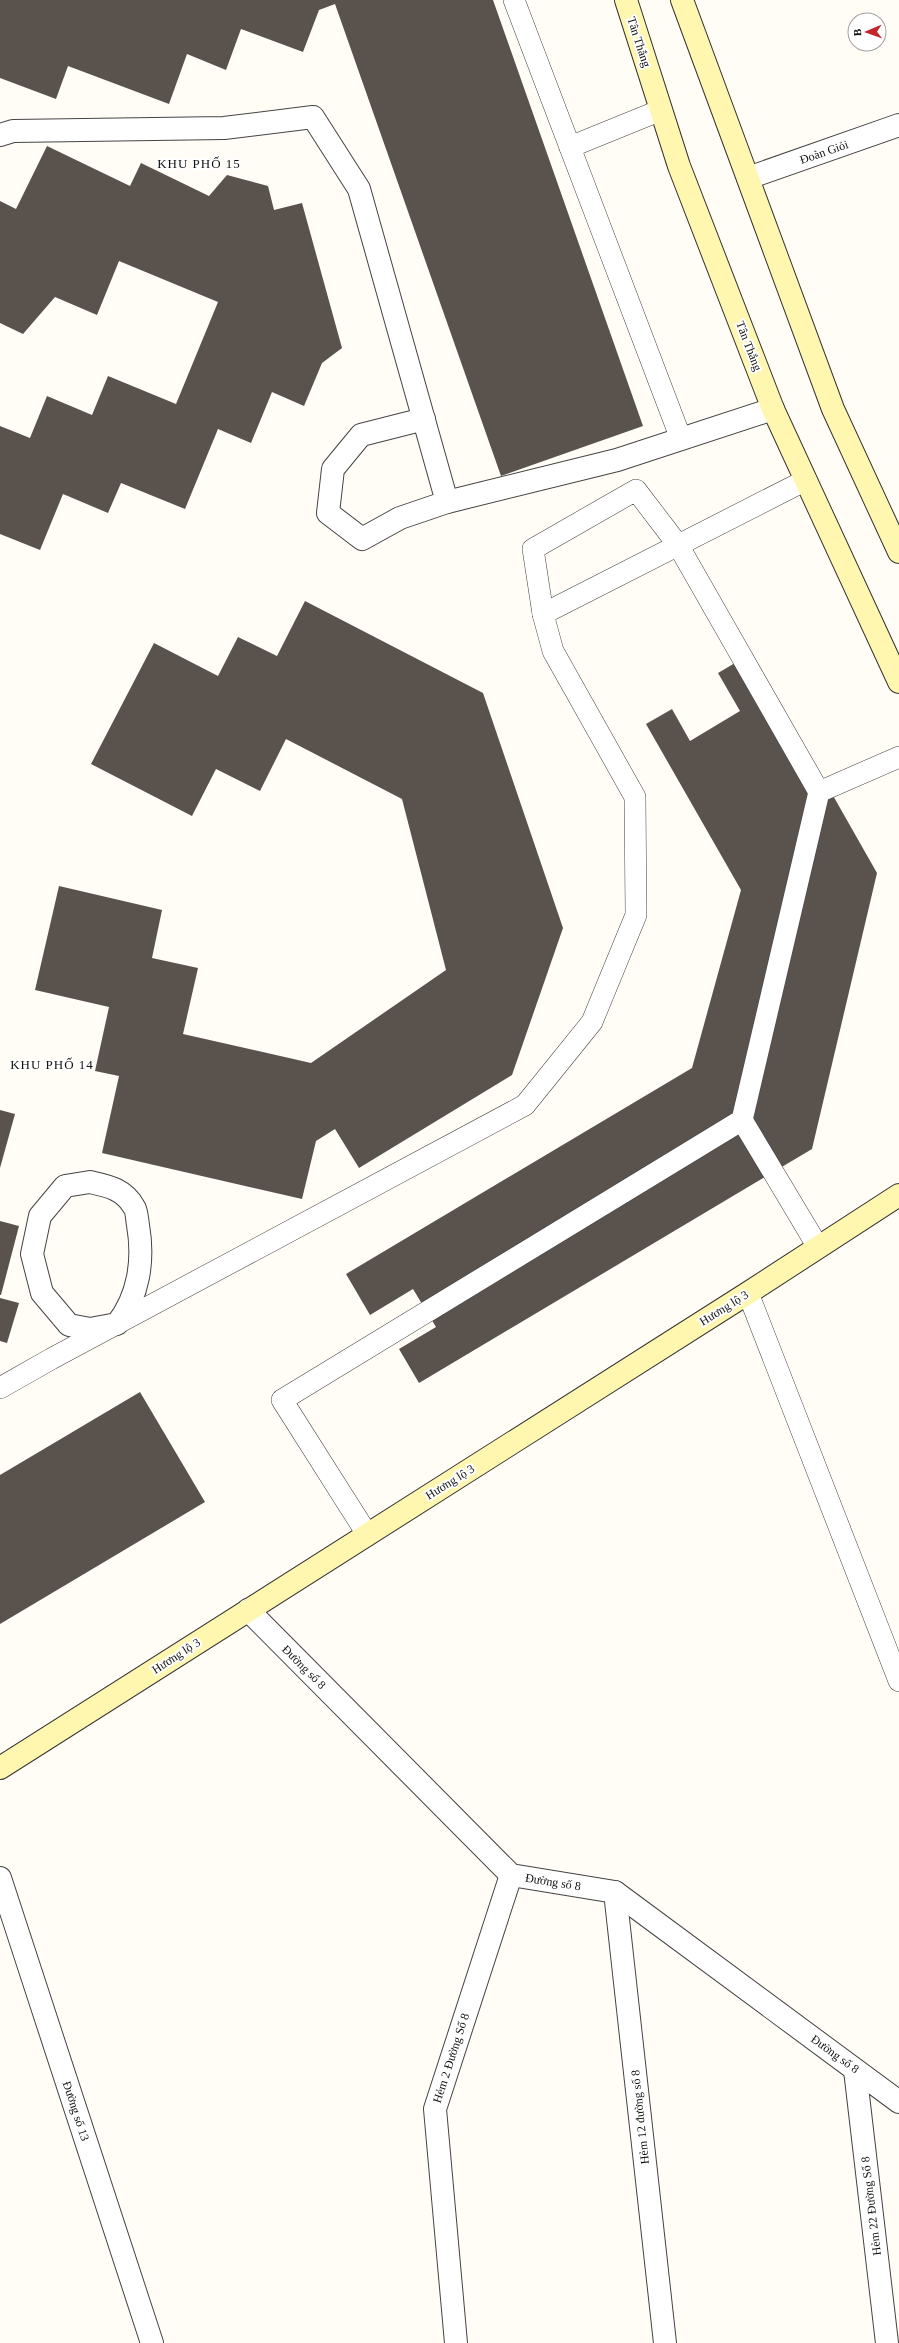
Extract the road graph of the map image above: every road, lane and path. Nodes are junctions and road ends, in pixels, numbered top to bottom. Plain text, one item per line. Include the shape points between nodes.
1 (514, 0) edge
2 (626, 0) edge
3 (682, 0) edge
4 (661, 110) junction
5 (899, 126) edge
6 (0, 135) edge
7 (570, 147) junction
8 (748, 178) junction
9 (773, 409) junction
10 (424, 419) junction
11 (680, 439) junction
12 (806, 480) junction
13 (447, 502) junction
14 (678, 545) junction
15 (899, 552) edge
16 (543, 614) junction
17 (899, 682) edge
18 (899, 757) edge
19 (819, 792) junction
20 (742, 1120) junction
21 (899, 1195) edge
22 (818, 1247) junction
23 (748, 1293) junction
24 (117, 1324) junction
25 (0, 1388) edge
26 (367, 1534) junction
27 (248, 1610) junction
28 (899, 1681) edge
29 (0, 1768) edge
30 (511, 1875) junction
31 (0, 1878) edge
32 (615, 1892) junction
33 (856, 2070) junction
34 (899, 2102) edge
35 (152, 2343) edge
36 (456, 2343) edge
37 (665, 2343) edge
38 (887, 2343) edge

1 - 7 lane
2 - 4 street, Tân Thắng
3 - 8 street
4 - 7 lane
4 - 9 street, Tân Thắng via 679,166
5 - 8 street, Đoàn Giỏi
6 - 10 street via 13,131 224,128 313,117 359,189
7 - 11 lane
8 - 15 street via 834,409
9 - 11 street
9 - 12 street, Tân Thắng
10 - 13 street
10 - 13 street via 361,435 333,468 328,513 362,539 400,518
11 - 13 street via 617,460
12 - 14 lane
12 - 17 street, Tân Thắng
14 - 16 lane
14 - 16 lane via 636,490 533,549
14 - 19 lane
16 - 24 lane via 553,651 635,797 636,915 592,1022 525,1105
18 - 19 lane
19 - 20 lane
20 - 22 lane
20 - 26 lane via 282,1400
21 - 22 street, Hương lộ 3
22 - 23 street, Hương lộ 3
23 - 26 street, Hương lộ 3
23 - 28 lane
24 - 24 street via 128,1311 138,1284 140,1235 135,1207 115,1187 90,1182 65,1186 40,1216 32,1254 42,1293 69,1325 90,1329
24 - 25 lane
26 - 27 street, Hương lộ 3
27 - 29 street, Hương lộ 3
27 - 30 street, Đường số 8
30 - 32 street, Đường số 8
30 - 36 street, Hẻm 2 Đường Số 8 via 435,2109
31 - 35 street, Đường số 13
32 - 33 street, Đường số 8
32 - 37 street, Hẻm 12 đường số 8
33 - 34 street, Đường số 8
33 - 38 street, Hẻm 22 Đường Số 8

